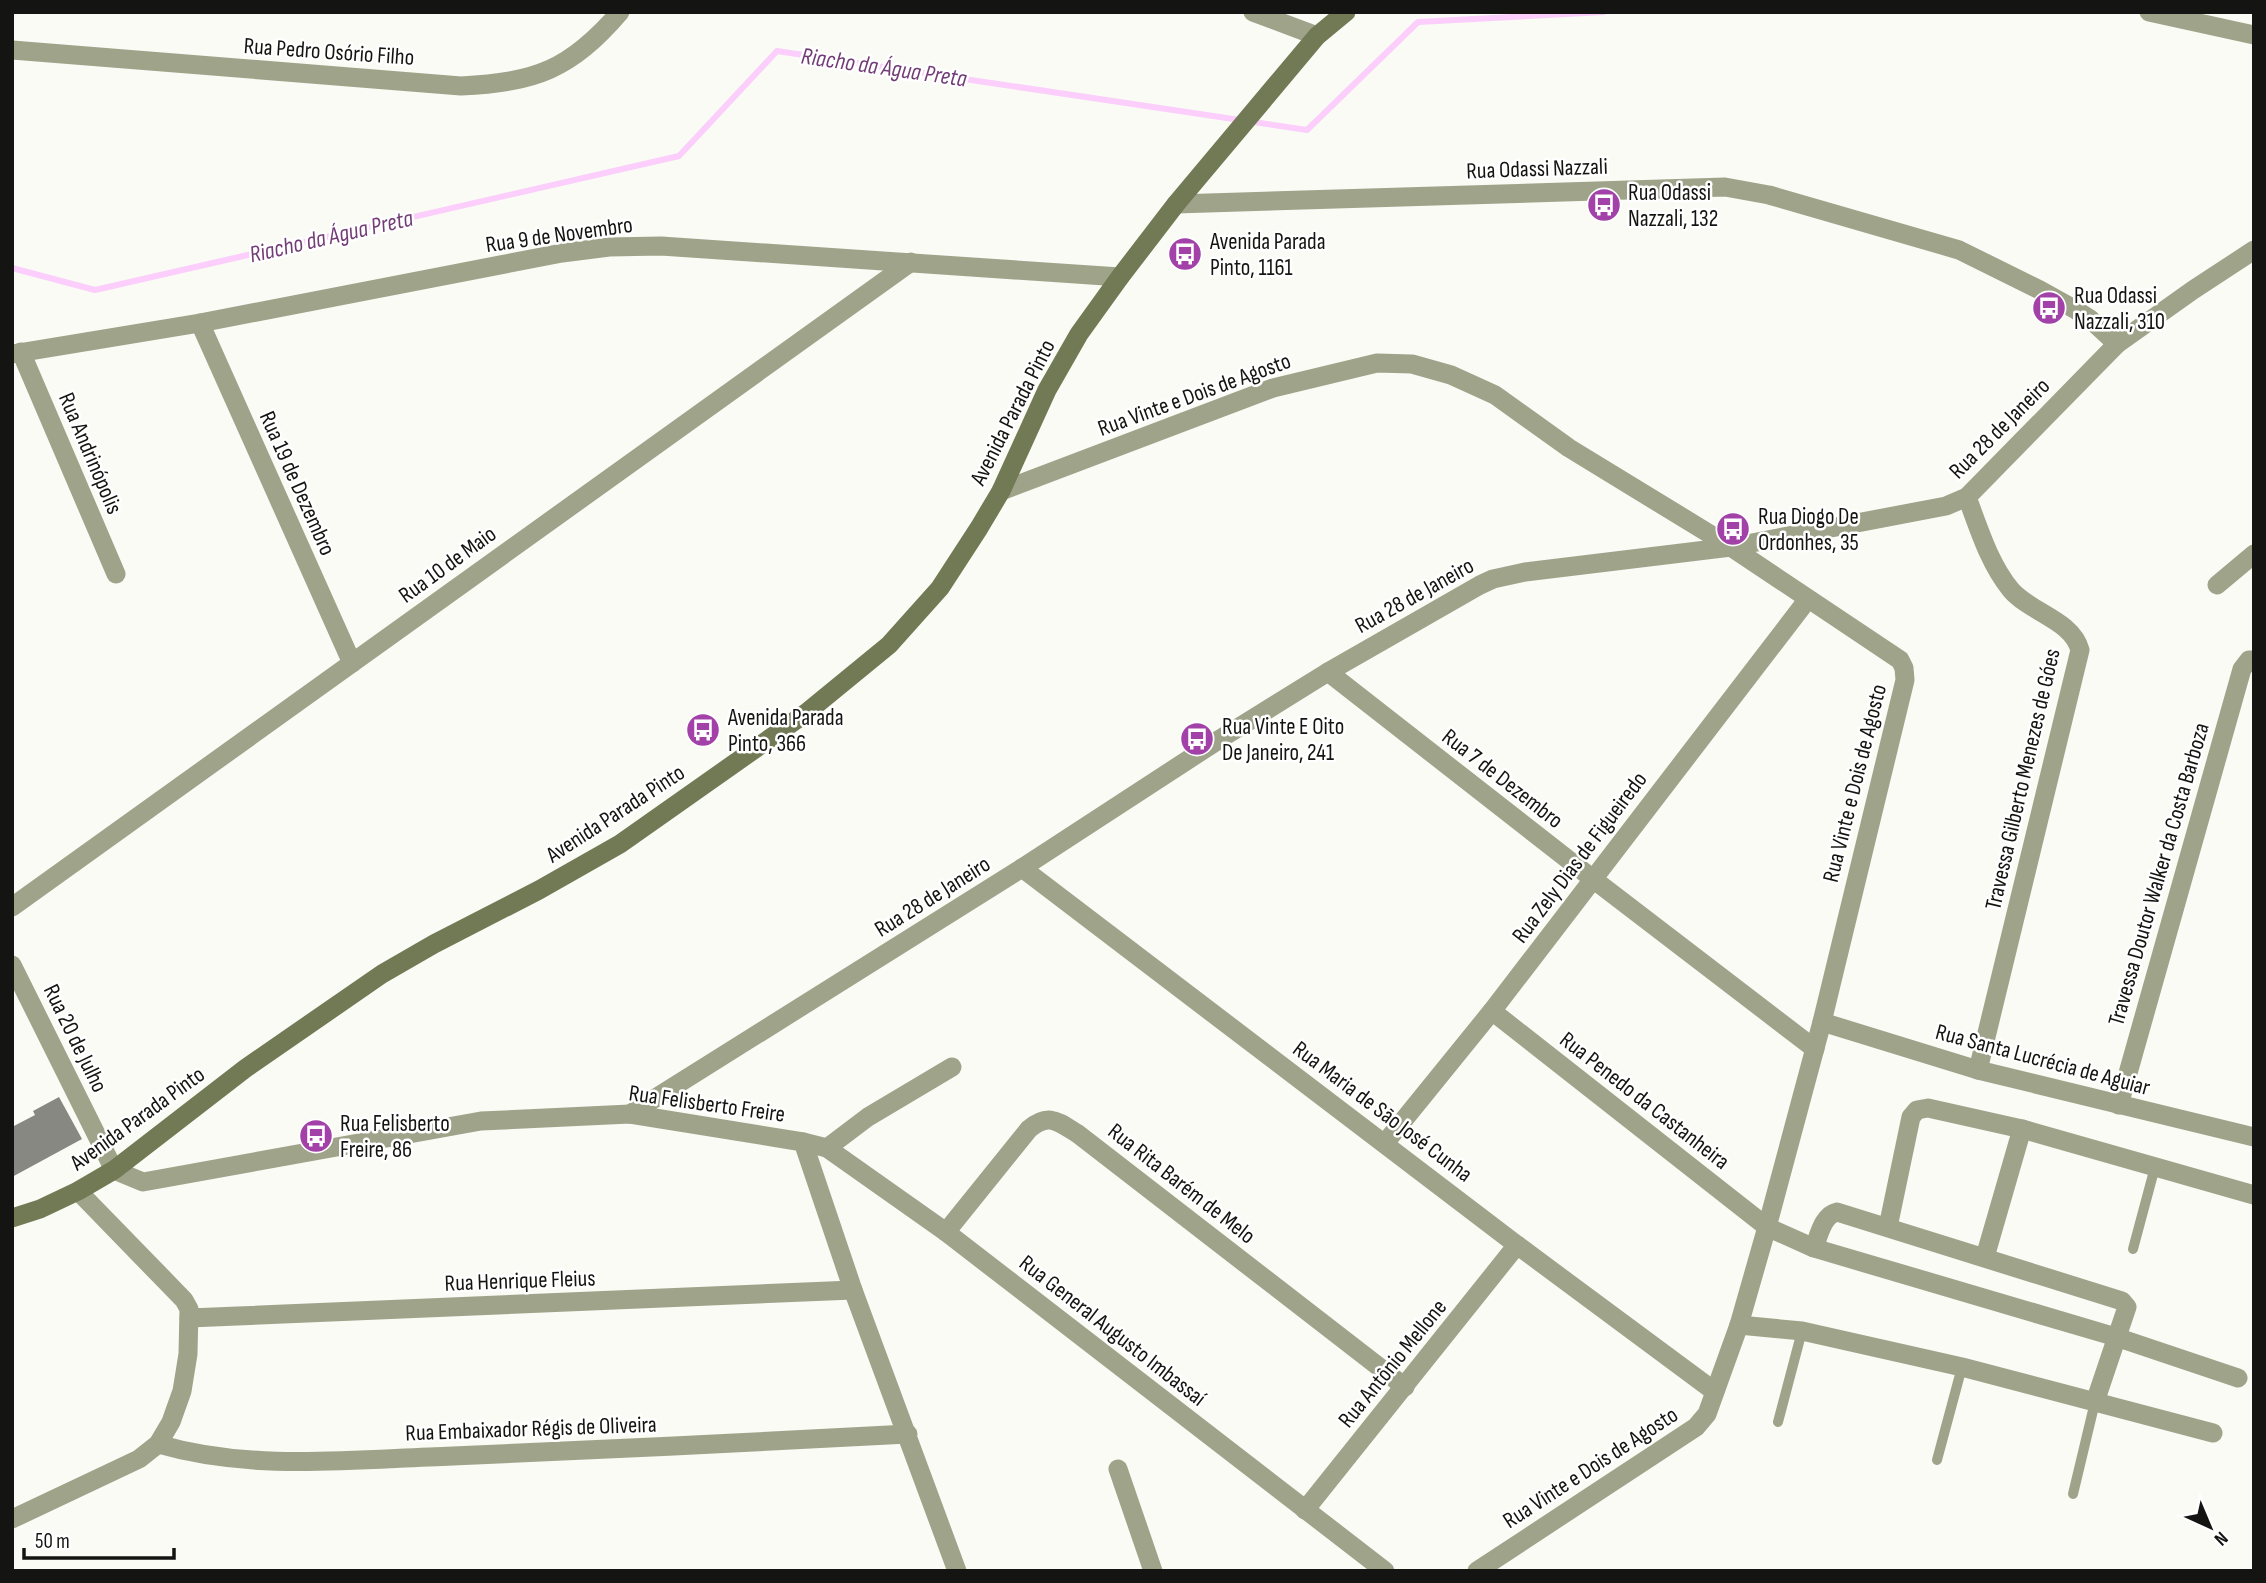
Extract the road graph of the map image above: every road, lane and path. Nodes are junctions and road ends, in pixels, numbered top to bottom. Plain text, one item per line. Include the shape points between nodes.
1 (620, 12) edge
2 (1253, 12) edge
3 (1346, 12) edge
4 (2149, 12) edge
5 (2254, 35) edge
6 (1317, 36) junction
7 (12, 50) edge
8 (1176, 204) junction
9 (2254, 250) edge
10 (911, 262) junction
11 (1120, 277) junction
12 (200, 323) junction
13 (2118, 344) junction
14 (17, 353) edge
15 (1001, 491) junction
16 (1966, 496) junction
17 (1731, 547) junction
18 (2254, 554) edge
19 (116, 574) dead end
20 (2217, 585) dead end
21 (1808, 598) junction
22 (2252, 660) edge
23 (352, 663) junction
24 (1328, 672) junction
25 (1022, 868) junction
26 (1593, 879) junction
27 (12, 907) edge
28 (12, 965) edge
29 (1492, 1011) junction
30 (1822, 1021) junction
31 (1815, 1049) junction
32 (952, 1067) dead end
33 (1978, 1070) junction
34 (2119, 1105) junction
35 (630, 1114) junction
36 (2022, 1129) junction
37 (2254, 1137) edge
38 (803, 1142) junction
39 (1385, 1143) junction
40 (827, 1148) junction
41 (2155, 1167) junction
42 (114, 1170) junction
43 (78, 1191) junction
44 (2254, 1195) edge
45 (12, 1218) edge
46 (1767, 1227) junction
47 (1888, 1227) junction
48 (946, 1232) junction
49 (1517, 1245) junction
50 (1814, 1248) junction
51 (2133, 1249) dead end
52 (1986, 1257) junction
53 (853, 1290) junction
54 (189, 1318) junction
55 (1739, 1325) junction
56 (1802, 1331) junction
57 (2116, 1337) junction
58 (1962, 1367) junction
59 (2238, 1378) dead end
60 (1405, 1387) junction
61 (1714, 1391) junction
62 (2095, 1402) junction
63 (1778, 1422) dead end
64 (2213, 1433) dead end
65 (908, 1434) junction
66 (158, 1444) junction
67 (1937, 1461) dead end
68 (1118, 1469) dead end
69 (2073, 1494) dead end
70 (1305, 1510) junction
71 (12, 1519) edge
72 (957, 1571) edge
73 (1153, 1571) edge
74 (1385, 1571) edge
75 (1477, 1571) edge

1 - 7 street, Rua Pedro Osório Filho via 577,55 552,69 480,85
2 - 6 street
3 - 6 main road, Avenida Parada Pinto
4 - 5 street
6 - 8 main road, Avenida Parada Pinto
8 - 11 main road, Avenida Parada Pinto
8 - 13 street, Rua Odassi Nazzali via 1725,187 1769,195 1959,250 2076,310
9 - 13 street, Rua 28 de Janeiro
10 - 11 street, Rua 9 de Novembro
10 - 12 street, Rua 9 de Novembro via 661,246 608,247
10 - 23 street, Rua 10 de Maio
11 - 15 main road, Avenida Parada Pinto via 1079,334 1047,390
12 - 14 street, Rua 9 de Novembro
12 - 23 street, Rua 19 de Dezembro
13 - 16 street, Rua 28 de Janeiro
14 - 19 street, Rua Andrinópolis
15 - 17 street, Rua Vinte e Dois de Agosto via 1273,388 1377,363 1412,364 1495,395 1569,447
15 - 42 main road, Avenida Parada Pinto via 940,589 889,645 806,713 620,844 382,974 246,1068
16 - 17 street, Rua 28 de Janeiro via 1946,506
16 - 33 street, Travessa Gilberto Menezes de Góes via 2001,577 2027,604 2071,633 2080,650
17 - 21 street, Rua Vinte e Dois de Agosto
17 - 24 street, Rua 28 de Janeiro via 1493,579
18 - 20 street
21 - 26 street, Rua Zely Dias de Figueiredo
21 - 30 street, Rua Vinte e Dois de Agosto via 1900,660 1905,680
22 - 34 street, Travessa Doutor Walker da Costa Barboza via 2242,669
23 - 27 street, Rua 10 de Maio
24 - 25 street, Rua 28 de Janeiro
24 - 26 street, Rua 7 de Dezembro
25 - 35 street, Rua 28 de Janeiro
25 - 39 street, Rua Maria de São José Cunha
26 - 29 street, Rua Zely Dias de Figueiredo
26 - 31 street, Rua 7 de Dezembro
28 - 42 street, Rua 20 de Julho
29 - 39 street, Rua Zely Dias de Figueiredo
29 - 46 street, Rua Penedo da Castanheira
30 - 31 street, Rua Vinte e Dois de Agosto
30 - 33 street, Rua Santa Lucrécia de Aguiar
31 - 46 street, Rua Vinte e Dois de Agosto
32 - 40 street via 868,1117
33 - 34 street, Rua Santa Lucrécia de Aguiar
34 - 37 street, Rua Santa Lucrécia de Aguiar
35 - 38 street, Rua Felisberto Freire
35 - 42 street, Rua Felisberto Freire via 481,1121 143,1182
36 - 41 street
36 - 47 street via 1928,1108 1917,1110 1911,1117
36 - 52 street
38 - 40 street, Rua General Augusto Imbassaí
38 - 53 street, Rua Felisberto Freire
39 - 49 street, Rua Maria de São José Cunha
40 - 48 street, Rua General Augusto Imbassaí
41 - 44 street
41 - 51 lane
42 - 43 main road, Avenida Parada Pinto
43 - 45 main road, Avenida Parada Pinto
43 - 54 street via 177,1291 189,1309
46 - 50 street, Rua Penedo da Castanheira
46 - 55 street, Rua Vinte e Dois de Agosto
47 - 50 street via 1831,1213
47 - 52 street
48 - 60 street, Rua Rita Barém de Melo via 1029,1129 1046,1119 1058,1122
48 - 70 street, Rua General Augusto Imbassaí
49 - 60 street, Rua Antônio Mellone
49 - 61 street, Rua Maria de São José Cunha
50 - 57 street, Rua Penedo da Castanheira
52 - 57 street via 2122,1301 2127,1307
53 - 54 street, Rua Henrique Fleius
53 - 65 street, Rua Felisberto Freire
54 - 66 street via 182,1391
55 - 56 street
55 - 61 street, Rua Vinte e Dois de Agosto
56 - 58 street
56 - 63 lane
57 - 59 street, Rua Penedo da Castanheira
57 - 62 street
58 - 62 street
58 - 67 lane
60 - 70 street, Rua Antônio Mellone
61 - 75 street, Rua Vinte e Dois de Agosto via 1707,1414 1696,1427
62 - 64 street
62 - 69 lane
65 - 66 street, Rua Embaixador Régis de Oliveira via 311,1461 234,1460
65 - 72 street, Rua Felisberto Freire
66 - 71 street via 139,1459
68 - 73 street
70 - 74 street, Rua General Augusto Imbassaí

